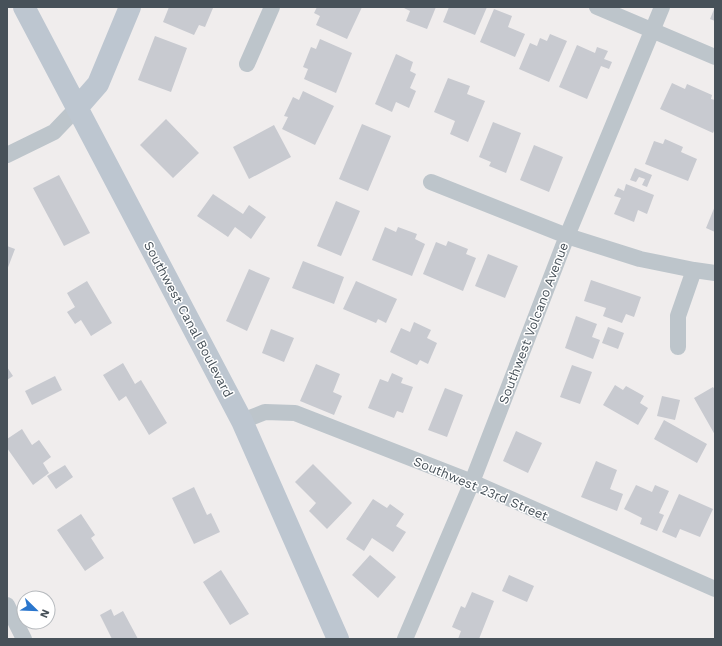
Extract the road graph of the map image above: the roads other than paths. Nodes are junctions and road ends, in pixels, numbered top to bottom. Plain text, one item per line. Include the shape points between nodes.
1 (24, 7) edge
2 (130, 7) edge
3 (272, 7) edge
4 (596, 7) edge
5 (662, 7) edge
6 (651, 31) junction
7 (715, 57) edge
8 (247, 64) dead end
9 (77, 108) junction
10 (7, 155) edge
11 (431, 182) dead end
12 (567, 236) junction
13 (694, 270) junction
14 (715, 274) edge
15 (678, 347) dead end
16 (242, 421) junction
17 (472, 482) junction
18 (715, 589) edge
19 (7, 605) edge
20 (24, 639) edge
21 (338, 639) edge
22 (405, 639) edge

1 - 9 main road, Southwest Canal Boulevard
2 - 9 main road via 98,84
3 - 8 street
4 - 6 street
5 - 6 street, Southwest Volcano Avenue
6 - 7 street
6 - 12 street, Southwest Volcano Avenue
9 - 10 street via 54,132
9 - 16 main road, Southwest Canal Boulevard
11 - 12 street
12 - 13 street via 640,259
12 - 17 street, Southwest Volcano Avenue
13 - 14 street
13 - 15 street via 678,316
16 - 17 street, Southwest 23rd Street via 266,412 295,413
16 - 21 main road, Southwest Canal Boulevard
17 - 18 street, Southwest 23rd Street
17 - 22 street, Southwest Volcano Avenue
19 - 20 street

